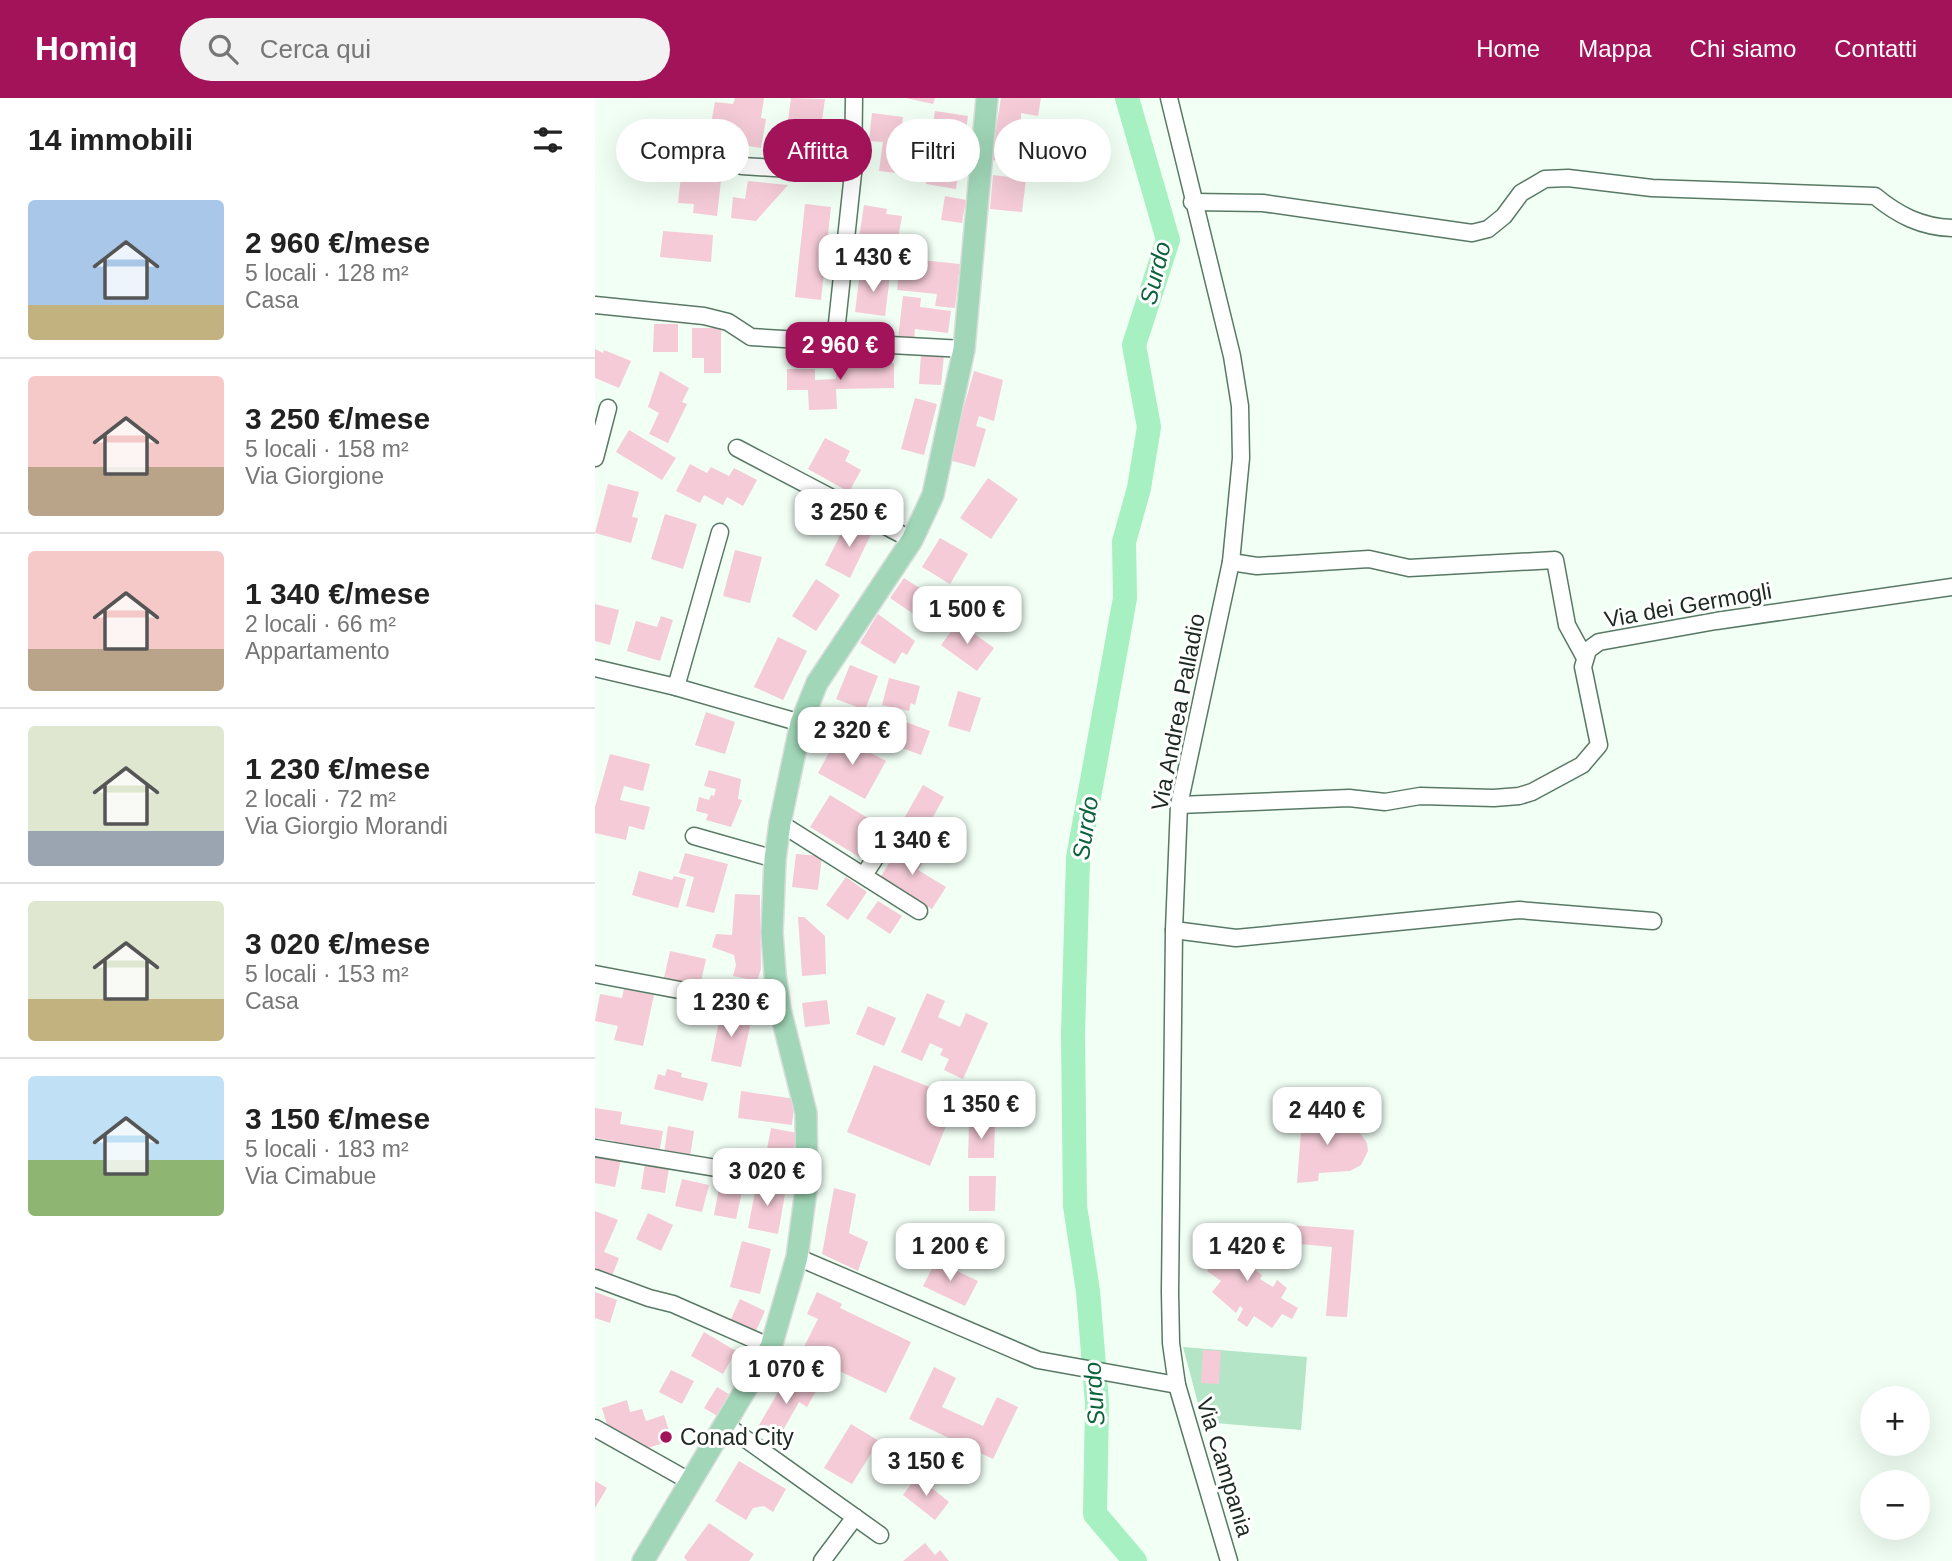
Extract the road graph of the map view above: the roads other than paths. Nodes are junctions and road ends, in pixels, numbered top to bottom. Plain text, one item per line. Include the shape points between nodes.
1 (854, 98) edge
2 (988, 98) edge
3 (1169, 98) edge
4 (854, 119) edge
5 (852, 182) edge
6 (1192, 202) junction
7 (1952, 228) edge
8 (595, 305) edge
9 (835, 342) junction
10 (964, 349) junction
11 (608, 408) dead end
12 (737, 448) dead end
13 (595, 458) edge
14 (720, 532) dead end
15 (912, 540) junction
16 (1231, 562) junction
17 (1952, 587) edge
18 (1585, 658) junction
19 (595, 668) edge
20 (676, 687) junction
21 (801, 723) junction
22 (1179, 805) junction
23 (780, 823) junction
24 (893, 831) dead end
25 (694, 836) dead end
26 (775, 859) junction
27 (864, 875) junction
28 (919, 911) dead end
29 (1653, 921) dead end
30 (1174, 930) junction
31 (595, 974) edge
32 (780, 1009) junction
33 (595, 1148) edge
34 (807, 1183) junction
35 (797, 1257) junction
36 (595, 1278) edge
37 (771, 1347) junction
38 (1177, 1385) junction
39 (726, 1425) junction
40 (595, 1428) edge
41 (691, 1482) junction
42 (855, 1517) junction
43 (880, 1535) dead end
44 (643, 1561) edge
45 (822, 1561) edge
46 (1229, 1561) edge

1 - 4 street
2 - 10 main road
3 - 6 street, Via Andrea Palladio
5 - 9 street
6 - 7 street via 1263,203 1472,233 1488,229 1531,185 1568,178 1652,188 1875,196 1904,218
6 - 16 street, Via Andrea Palladio via 1232,356 1240,406 1241,458
8 - 9 street via 704,316 728,322 751,337
9 - 10 street
10 - 15 main road via 933,495
11 - 13 street
12 - 15 street
14 - 20 street
15 - 21 main road via 817,682
16 - 18 street via 1257,566 1369,559 1409,568 1555,560 1567,625
16 - 22 street, Via Andrea Palladio
17 - 18 street, Via dei Germogli via 1630,636 1599,642
18 - 22 street, Via dei Germogli via 1599,745 1583,765 1532,792 1495,798 1420,796 1385,802 1349,798
19 - 20 street
20 - 21 street
21 - 23 main road
22 - 30 street, Via Andrea Palladio
23 - 26 main road
23 - 27 street
24 - 27 street
25 - 26 street
26 - 32 main road via 772,933
27 - 28 street
29 - 30 street via 1519,910 1236,938
30 - 38 street, Via Andrea Palladio via 1170,1292
31 - 32 street
32 - 34 main road via 806,1113
33 - 34 street
34 - 35 main road
35 - 37 main road
35 - 38 street via 1038,1360
36 - 37 street via 673,1304
37 - 39 main road
38 - 46 street, Via Campania
39 - 41 main road
39 - 42 street
40 - 41 street
41 - 44 main road
42 - 43 street
42 - 45 street

